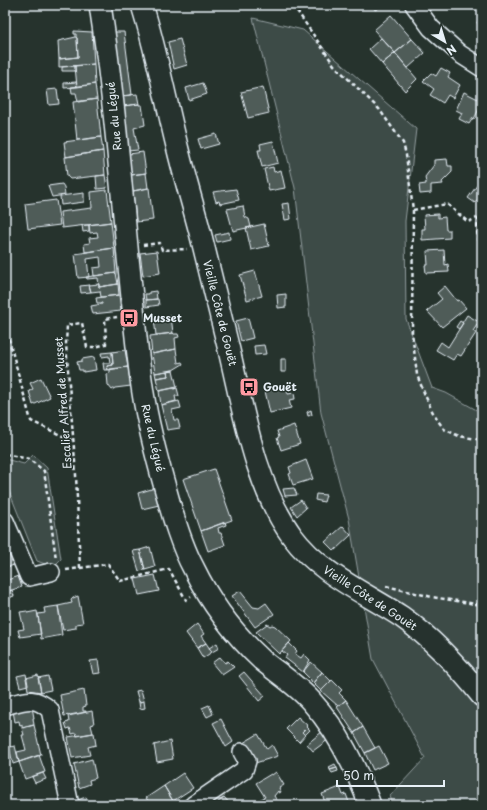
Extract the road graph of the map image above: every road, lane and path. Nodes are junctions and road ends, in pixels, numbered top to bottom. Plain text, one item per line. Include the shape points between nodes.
1 (100, 5) edge
2 (142, 5) edge
3 (293, 5) edge
4 (414, 5) edge
5 (482, 68) edge
6 (413, 210) junction
7 (482, 211) edge
8 (477, 218) junction
9 (482, 246) edge
10 (127, 248) junction
11 (204, 248) junction
12 (133, 314) junction
13 (5, 325) edge
14 (482, 440) edge
15 (73, 441) junction
16 (5, 454) edge
17 (6, 524) edge
18 (80, 568) junction
19 (47, 573) junction
20 (384, 585) dead end
21 (205, 589) junction
22 (482, 605) edge
23 (482, 696) edge
24 (5, 706) edge
25 (242, 752) dead end
26 (70, 805) edge
27 (193, 805) edge
28 (370, 805) edge

1 - 10 street, Rue du Légué
2 - 11 street, Vieille Côte de Gouët
3 - 6 path via 334,65 379,109 403,143
4 - 5 street via 432,28 460,54
6 - 8 path via 447,204 468,222
6 - 14 path via 412,332 417,375 431,408 444,429 459,436
7 - 8 path
8 - 9 path via 478,241
10 - 11 path via 160,243 162,250
10 - 12 street, Rue du Légué
11 - 23 street, Vieille Côte de Gouët via 261,476 292,536 316,563 422,632 461,670
12 - 15 path, Escalier Alfred de Musset via 105,319 106,344 95,347 87,347 82,323 67,325
12 - 21 street, Rue du Légué via 143,394 152,439 173,517 193,569
13 - 15 path via 31,421
15 - 18 path, Escalier Alfred de Musset
16 - 19 path via 29,459 44,471 57,558
17 - 19 street via 29,577
18 - 19 path
18 - 21 path via 108,564 120,581 169,569 186,600
20 - 22 path via 432,597
21 - 28 street, Rue du Légué via 246,643 310,700 323,715 338,735
24 - 26 street via 29,700 41,702 50,710
25 - 27 street via 247,761 244,770

